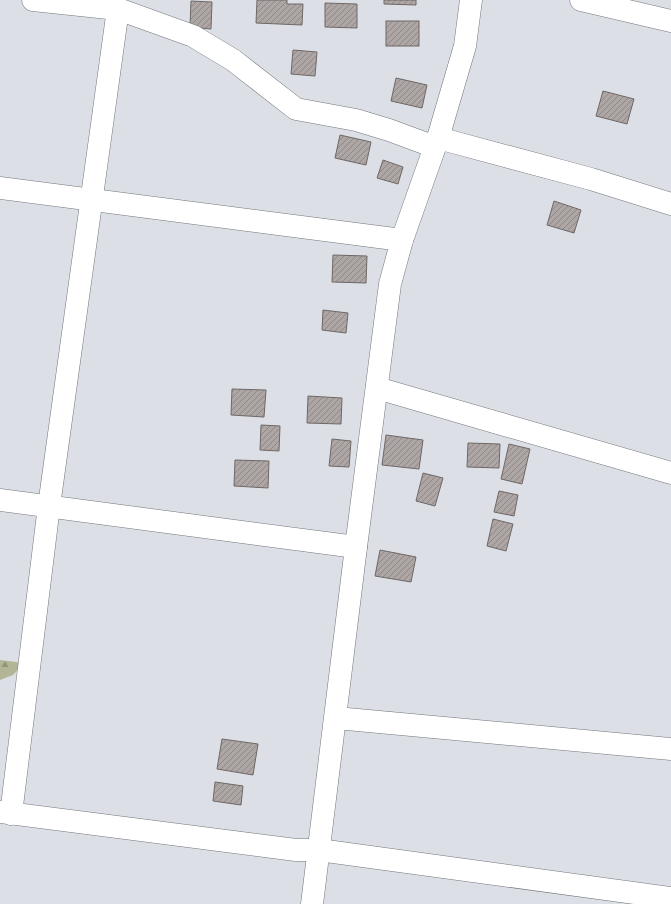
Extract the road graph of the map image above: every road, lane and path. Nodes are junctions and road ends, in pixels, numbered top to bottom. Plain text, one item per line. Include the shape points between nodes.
1 (33, 0) edge
2 (471, 0) edge
3 (581, 0) edge
4 (130, 8) edge
5 (671, 22) edge
6 (436, 142) junction
7 (0, 188) edge
8 (91, 201) junction
9 (671, 204) edge
10 (402, 240) junction
11 (377, 388) junction
12 (671, 473) edge
13 (0, 500) edge
14 (49, 506) junction
15 (356, 547) junction
16 (336, 718) junction
17 (671, 749) edge
18 (5, 813) edge
19 (319, 850) junction
20 (671, 898) edge
21 (312, 904) edge

1 - 4 street
2 - 6 street via 465,46
3 - 5 street
4 - 6 street via 193,36 233,60 296,109 356,120
4 - 8 street
6 - 9 street via 591,180
6 - 10 street
7 - 8 street
8 - 10 street
8 - 14 street
10 - 11 street via 390,284
11 - 12 street
11 - 15 street
13 - 14 street
14 - 15 street
14 - 18 street
15 - 16 street
16 - 17 street
16 - 19 street
18 - 19 street via 296,850
19 - 20 street
19 - 21 street

